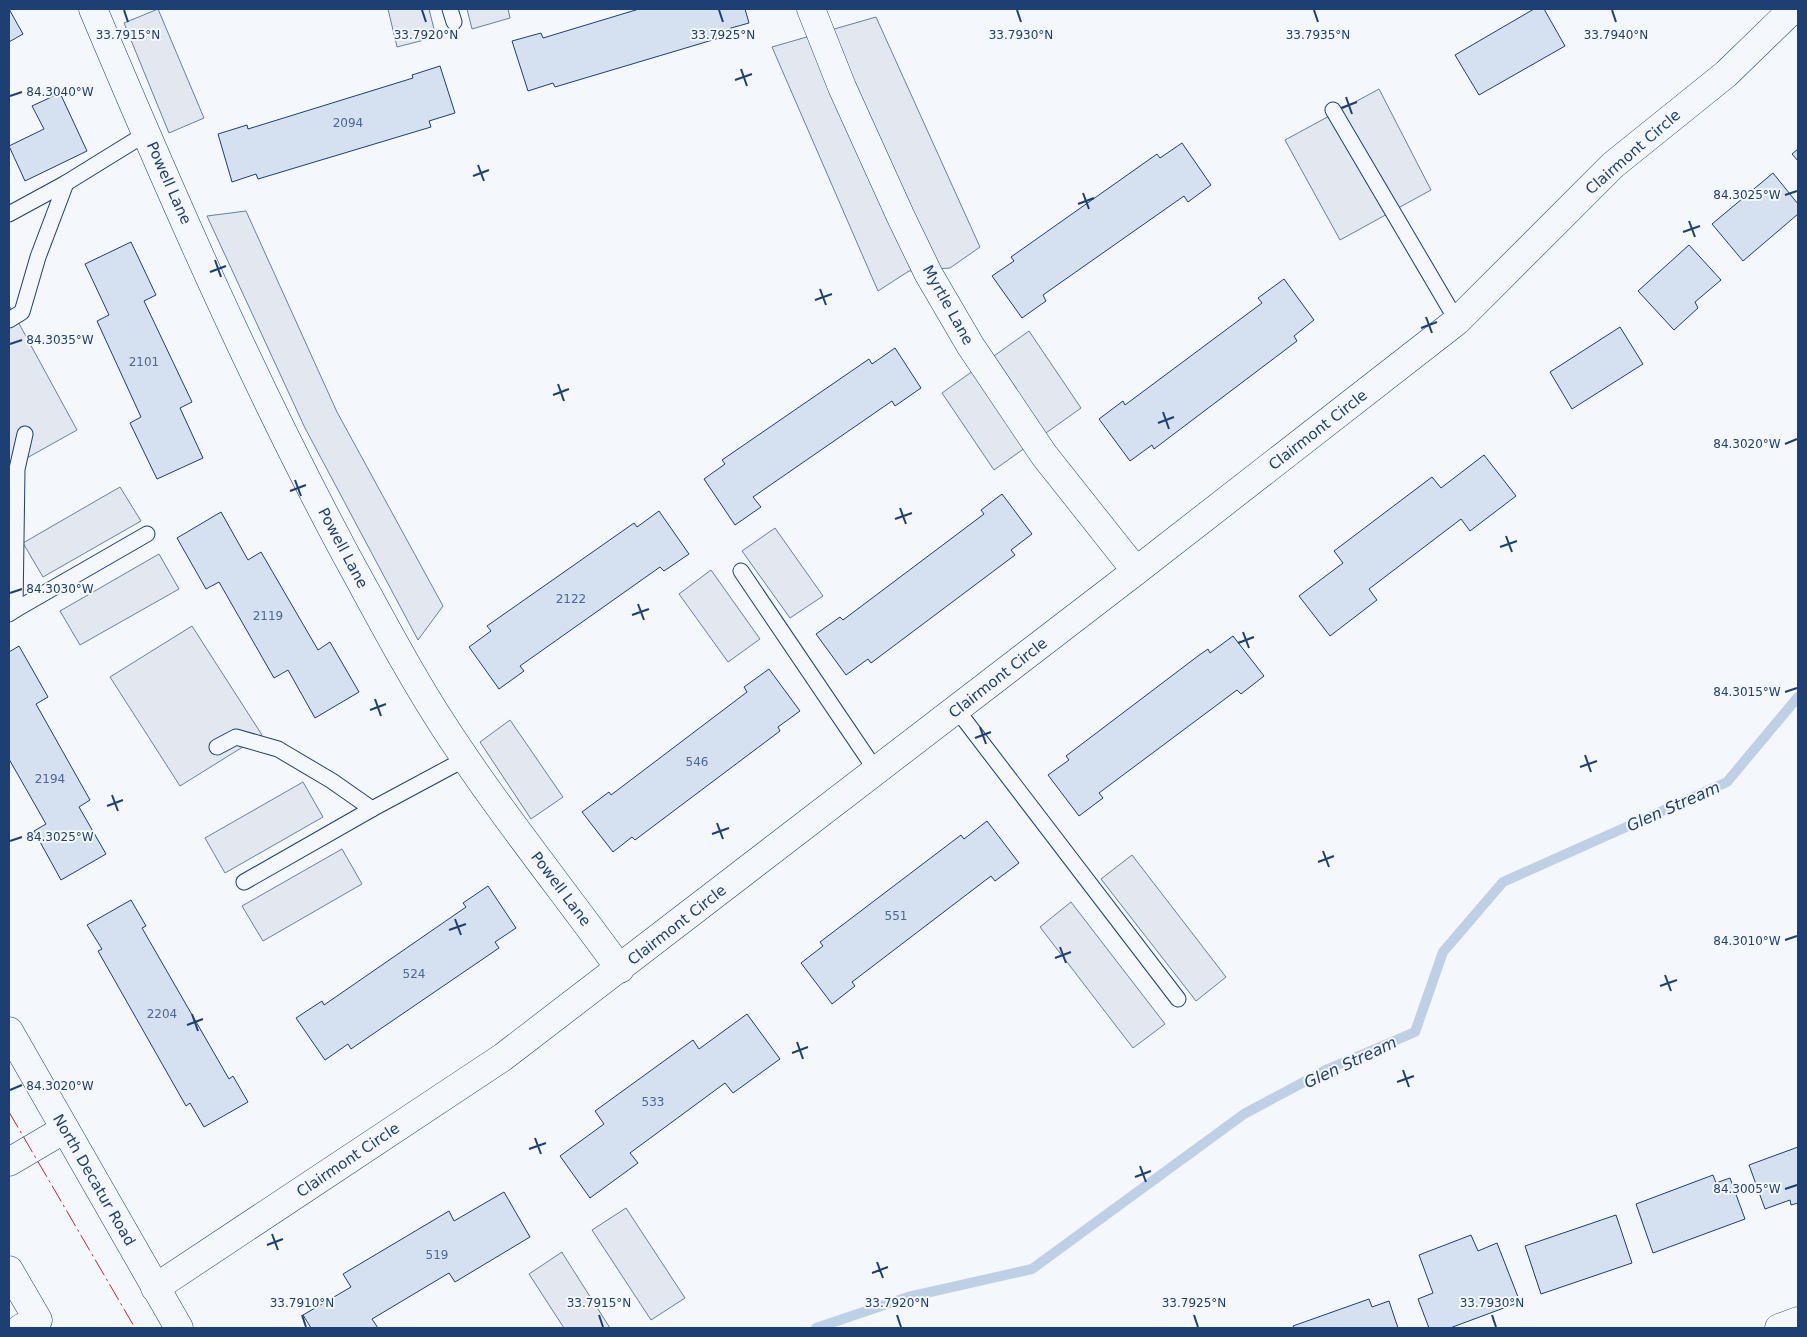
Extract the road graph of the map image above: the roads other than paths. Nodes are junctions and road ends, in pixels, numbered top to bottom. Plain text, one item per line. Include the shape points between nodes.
1 (93, 9) edge
2 (811, 9) edge
3 (1794, 9) edge
4 (1333, 110) dead end
5 (147, 133) junction
6 (66, 183) junction
7 (9, 214) edge
8 (9, 320) edge
9 (1457, 321) junction
10 (25, 434) dead end
11 (147, 534) dead end
12 (741, 571) dead end
13 (1136, 571) junction
14 (12, 612) edge
15 (957, 710) junction
16 (217, 747) dead end
17 (467, 758) junction
18 (877, 772) junction
19 (372, 809) junction
20 (244, 882) dead end
21 (620, 969) junction
22 (1178, 999) dead end
23 (9, 1031) edge
24 (65, 1129) junction
25 (9, 1162) edge
26 (9, 1270) edge
27 (155, 1288) junction
28 (1798, 1321) edge
29 (21, 1328) edge
30 (178, 1328) edge
31 (1779, 1328) edge

1 - 5 street, Powell Lane
2 - 13 street, Myrtle Lane via 842,87 928,273 970,345 1044,455
3 - 9 street, Clairmont Circle via 1726,74 1613,165
4 - 9 lane
5 - 6 lane
5 - 17 street, Powell Lane via 250,364 313,492 387,630
6 - 7 lane
6 - 8 lane via 38,257 22,312
9 - 13 street, Clairmont Circle
10 - 14 lane via 17,469
11 - 14 lane
12 - 18 lane
13 - 15 street, Clairmont Circle
15 - 18 street, Clairmont Circle
15 - 22 lane
16 - 19 lane via 236,737 278,749 332,780
17 - 19 lane
17 - 21 street, Powell Lane
18 - 21 street, Clairmont Circle
19 - 20 lane
21 - 27 street, Clairmont Circle via 503,1057
23 - 24 street, North Decatur Road
24 - 25 street
24 - 27 street, North Decatur Road
26 - 29 street via 38,1320
27 - 30 street, North Decatur Road
28 - 31 street

